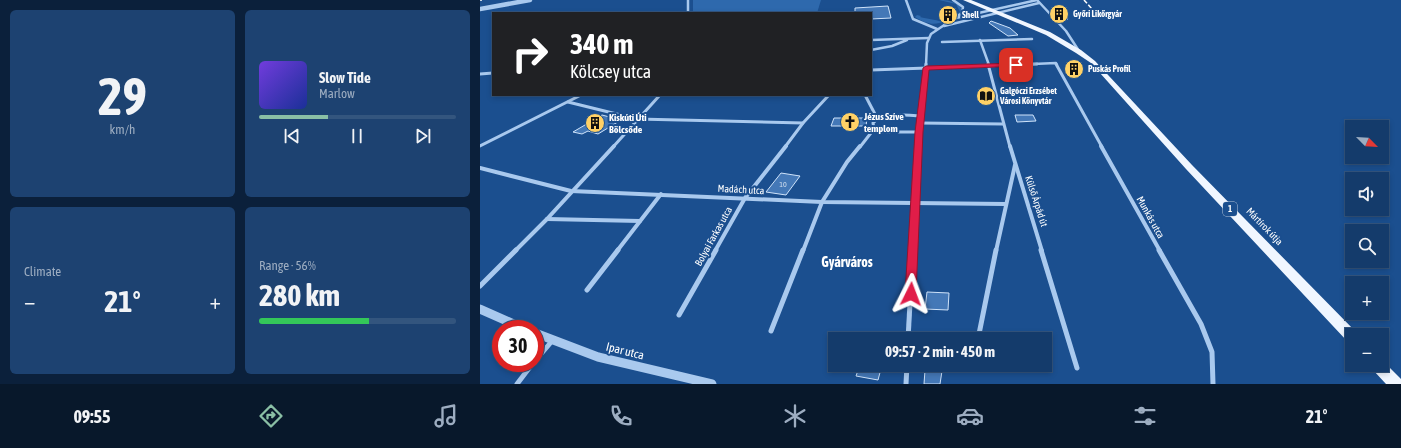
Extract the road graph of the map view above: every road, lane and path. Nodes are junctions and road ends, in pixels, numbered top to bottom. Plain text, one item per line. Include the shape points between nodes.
1 (530, 0) edge
2 (688, 0) edge
3 (906, 0) edge
4 (954, 0) edge
5 (957, 0) edge
6 (966, 0) edge
7 (1038, 1) edge
8 (480, 9) edge
9 (688, 12) edge
10 (991, 12) junction
11 (954, 19) junction
12 (938, 28) junction
13 (929, 38) junction
14 (907, 39) junction
15 (872, 40) edge
16 (980, 40) junction
17 (1032, 40) dead end
18 (942, 42) dead end
19 (872, 50) edge
20 (1079, 52) junction
21 (989, 66) junction
22 (926, 68) junction
23 (872, 70) edge
24 (492, 73) edge
25 (480, 74) edge
26 (1108, 81) junction
27 (579, 96) edge
28 (659, 96) edge
29 (828, 96) edge
30 (866, 96) edge
31 (568, 102) junction
32 (921, 116) junction
33 (877, 118) junction
34 (637, 119) junction
35 (803, 123) junction
36 (920, 123) junction
37 (1003, 124) junction
38 (874, 129) junction
39 (919, 132) junction
40 (480, 146) edge
41 (1016, 165) junction
42 (480, 168) edge
43 (571, 191) junction
44 (661, 194) junction
45 (745, 198) junction
46 (822, 202) junction
47 (915, 202) junction
48 (1005, 204) junction
49 (546, 219) junction
50 (640, 220) junction
51 (480, 286) edge
52 (587, 290) dead end
53 (480, 309) edge
54 (679, 316) dead end
55 (505, 320) edge
56 (1345, 330) edge
57 (771, 331) dead end
58 (908, 332) edge
59 (979, 332) edge
60 (544, 337) edge
61 (552, 341) junction
62 (544, 350) edge
63 (1077, 368) dead end
64 (526, 372) edge
65 (907, 372) edge
66 (1385, 372) edge
67 (517, 384) edge
68 (712, 384) edge
69 (906, 384) edge
70 (1213, 384) edge
71 (1396, 384) edge

1 - 8 street
2 - 9 street
3 - 12 street via 913,19
4 - 11 street via 963,10
5 - 10 main road, 1
6 - 10 main road, 1
7 - 10 street
7 - 10 street
7 - 20 street via 1072,38
10 - 11 street
10 - 12 street
10 - 20 main road, Mártírok útja / 1 via 1051,35
10 - 26 main road, Mártírok útja / 1 via 1054,42
11 - 12 street
12 - 13 street
13 - 14 street
13 - 22 street
14 - 15 street
14 - 19 street via 892,46
16 - 17 street
16 - 18 street
16 - 21 street, Külső Árpád út
20 - 26 main road, Mártírok útja / 1 via 1101,70
21 - 22 street
21 - 37 street, Külső Árpád út
21 - 70 street, Munkás utca via 1056,63 1201,324 1212,352
22 - 23 street
22 - 32 street
24 - 25 street
26 - 56 main road, Mártírok útja / 1
27 - 31 street
28 - 34 street
29 - 35 street, Bolyai Farkas utca
30 - 33 street
31 - 34 street
31 - 40 street
32 - 33 street via 885,115
32 - 36 street
33 - 38 street via 873,123
34 - 35 street
34 - 43 street
35 - 45 street, Bolyai Farkas utca
36 - 37 street
36 - 39 street
37 - 41 street, Külső Árpád út
38 - 39 street via 881,132
38 - 46 street via 847,162
39 - 47 street
41 - 48 street
41 - 63 street, Külső Árpád út
42 - 43 street, Madách utca
43 - 44 street, Madách utca
43 - 49 street
44 - 45 street, Madách utca
44 - 50 street
45 - 46 street, Madách utca
45 - 54 street, Bolyai Farkas utca
46 - 47 street, Madách utca
46 - 57 street
47 - 48 street, Madách utca
47 - 58 street
48 - 59 street
49 - 50 street
49 - 51 street
50 - 52 street
53 - 55 street
60 - 61 street, Ipar utca
61 - 62 street
61 - 68 street, Ipar utca via 598,357
64 - 67 street
65 - 69 street
66 - 71 main road

